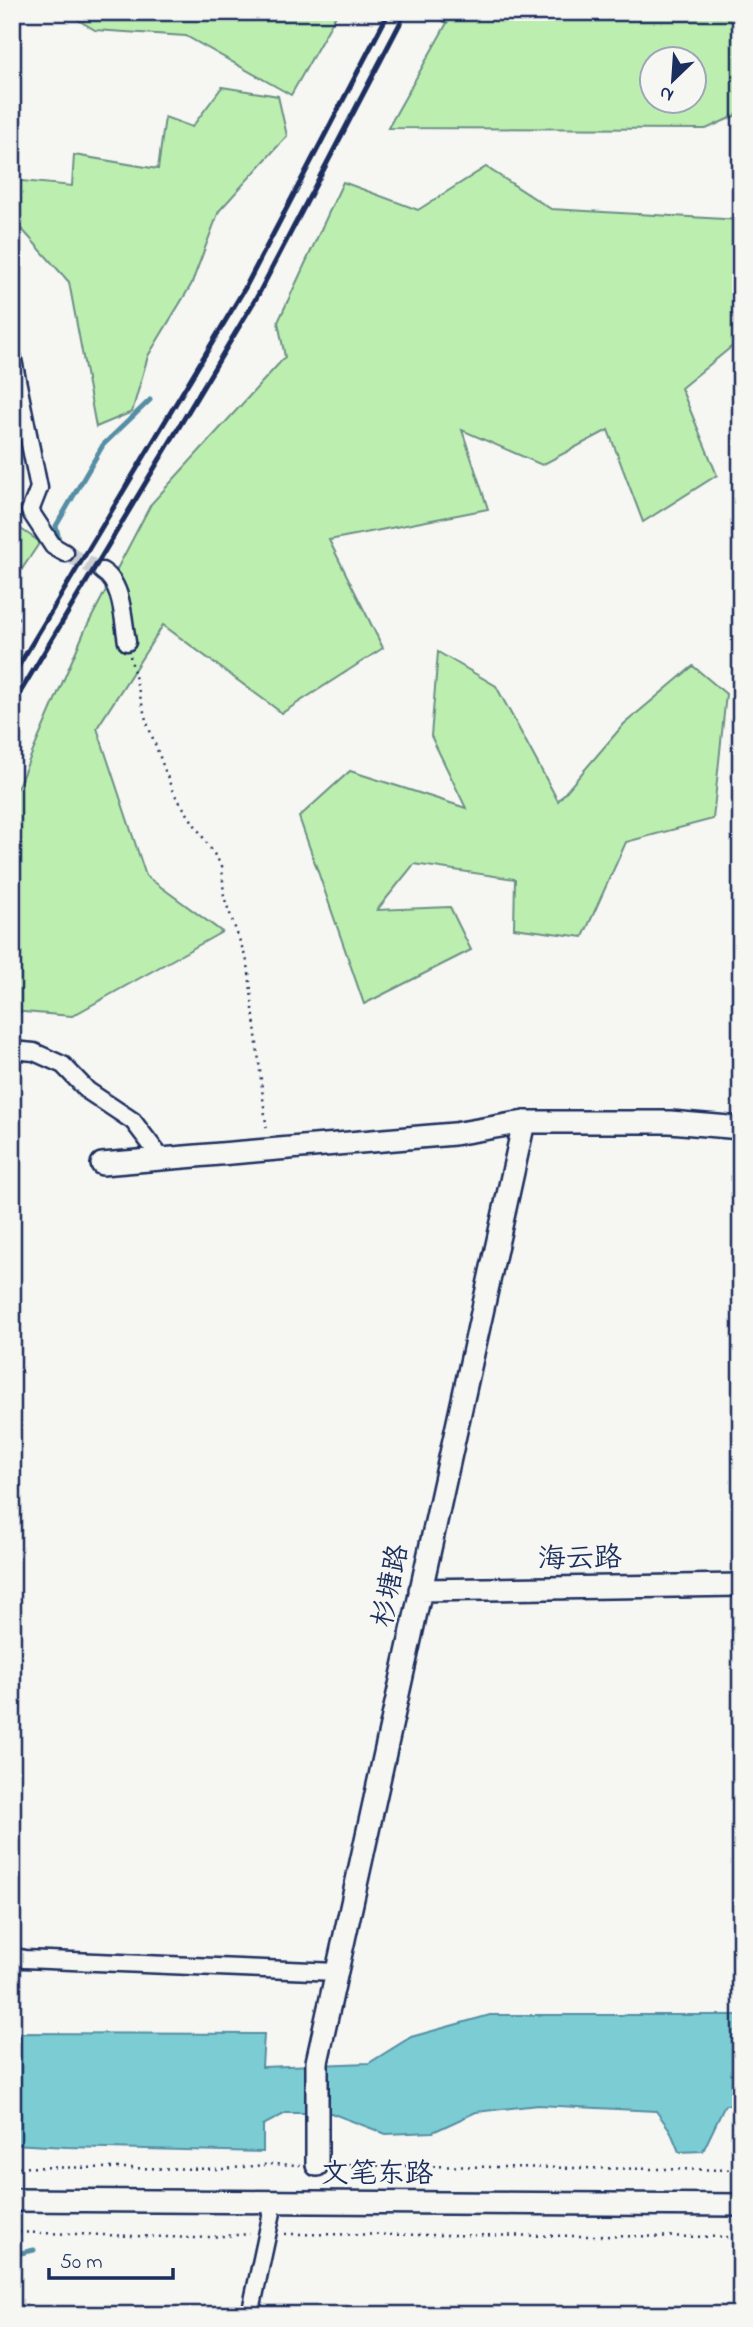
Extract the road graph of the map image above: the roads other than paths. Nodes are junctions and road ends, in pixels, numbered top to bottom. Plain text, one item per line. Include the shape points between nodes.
1 (12, 355) edge
2 (65, 552) tunnel mouth
3 (102, 571) tunnel mouth
4 (127, 642) road end
5 (12, 1050) edge
6 (524, 1122) junction
7 (741, 1128) edge
8 (162, 1159) junction
9 (102, 1164) dead end
10 (741, 1585) edge
11 (420, 1590) junction
12 (12, 1956) edge
13 (337, 1972) junction
14 (317, 2165) road end
15 (12, 2200) edge
16 (274, 2203) junction
17 (741, 2205) edge
18 (250, 2315) edge

1 - 2 street via 39,488 30,511 53,546
3 - 4 street via 116,584
5 - 8 street via 34,1052 62,1065 88,1091 133,1121
6 - 7 street via 670,1122
6 - 8 street via 454,1134
6 - 11 street, 杉塘路
8 - 9 street
10 - 11 street, 海云路
11 - 13 street, 杉塘路
12 - 13 street
13 - 14 street, 杉塘路 via 317,2062
15 - 16 street, 文笔东路
16 - 17 street, 文笔东路
16 - 18 street

